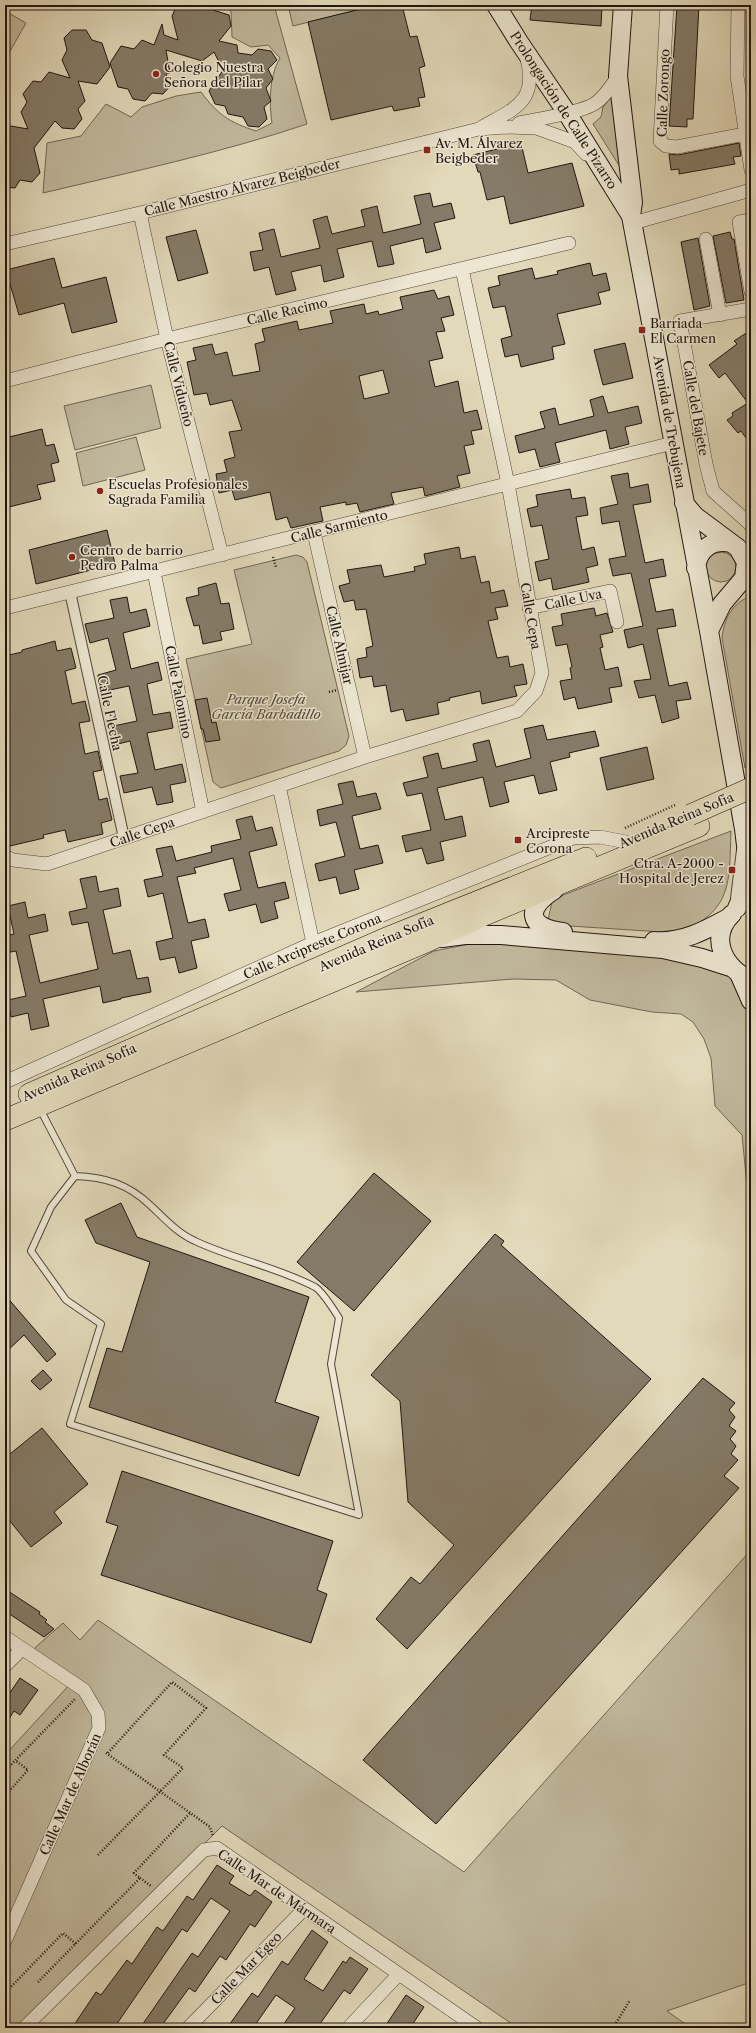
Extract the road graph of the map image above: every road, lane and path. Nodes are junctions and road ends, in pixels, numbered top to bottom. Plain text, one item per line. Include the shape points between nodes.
1 (496, 5) edge
2 (623, 5) edge
3 (667, 5) edge
4 (742, 14) edge
5 (525, 50) junction
6 (618, 76) junction
7 (567, 113) junction
8 (486, 129) junction
9 (744, 134) junction
10 (751, 170) edge
11 (609, 179) junction
12 (751, 190) edge
13 (140, 213) junction
14 (632, 219) junction
15 (751, 220) edge
16 (706, 239) dead end
17 (570, 243) dead end
18 (5, 244) edge
19 (462, 269) junction
20 (751, 292) edge
21 (751, 309) edge
22 (720, 315) junction
23 (167, 339) junction
24 (5, 381) edge
25 (673, 444) junction
26 (508, 484) junction
27 (684, 503) junction
28 (751, 525) edge
29 (314, 533) junction
30 (740, 549) edge
31 (222, 555) junction
32 (273, 557) dead end
33 (276, 567) dead end
34 (154, 572) junction
35 (697, 572) junction
36 (741, 586) edge
37 (70, 592) junction
38 (5, 608) edge
39 (529, 608) junction
40 (617, 622) dead end
41 (709, 631) junction
42 (365, 757) junction
43 (279, 786) junction
44 (751, 788) edge
45 (751, 804) edge
46 (203, 812) junction
47 (695, 820) junction
48 (744, 829) junction
49 (124, 838) junction
50 (626, 842) junction
51 (8, 862) edge
52 (750, 872) edge
53 (571, 879) junction
54 (737, 911) edge
55 (428, 941) junction
56 (313, 943) junction
57 (740, 974) edge
58 (751, 1001) edge
59 (5, 1080) edge
60 (5, 1105) edge
61 (38, 1106) junction
62 (5, 1120) edge
63 (75, 1176) junction
64 (5, 1637) edge
65 (22, 1649) junction
66 (5, 1666) edge
67 (84, 1690) junction
68 (93, 1743) junction
69 (107, 1754) junction
70 (15, 1760) junction
71 (5, 1771) edge
72 (160, 1792) junction
73 (5, 1796) edge
74 (190, 1813) junction
75 (217, 1848) junction
76 (98, 1855) dead end
77 (304, 1909) junction
78 (5, 1941) edge
79 (76, 1944) junction
80 (398, 1974) junction
81 (38, 1982) dead end
82 (5, 1993) edge
83 (630, 2000) dead end
84 (24, 2028) edge
85 (188, 2028) edge
86 (348, 2028) edge
87 (477, 2028) edge
88 (613, 2028) edge

1 - 5 main road, Prolongación de Calle Pizarro
2 - 6 main road
3 - 9 street, Calle Zorongo via 660,141 666,146 677,147
4 - 9 street via 737,76
5 - 7 main road, Prolongación de Calle Pizarro
5 - 8 street, Calle Maestro Álvarez Beigbeder via 530,75 529,87 521,104
6 - 7 street, Calle Maestro Álvarez Beigbeder via 594,104
6 - 14 main road via 633,202
7 - 8 street, Calle Maestro Álvarez Beigbeder
7 - 11 main road, Prolongación de Calle Pizarro
8 - 11 street, Calle Maestro Álvarez Beigbeder via 536,128 575,142
8 - 13 street, Calle Maestro Álvarez Beigbeder
9 - 10 street
11 - 14 main road, Prolongación de Calle Pizarro
12 - 14 street
13 - 18 street, Calle Maestro Álvarez Beigbeder
13 - 23 street, Calle Vidueño
14 - 25 main road, Avenida de Trebujena
15 - 20 street via 739,222
16 - 22 street
17 - 19 street, Calle Racimo
19 - 23 street, Calle Racimo
19 - 26 street, Calle Cepa
21 - 22 street, Calle del Bajete
22 - 28 street, Calle del Bajete via 680,322 713,491
23 - 24 street, Calle Racimo
23 - 31 street, Calle Vidueño
25 - 26 street, Calle Sarmiento
25 - 27 main road, Avenida de Trebujena
26 - 29 street, Calle Sarmiento
26 - 39 street, Calle Cepa
27 - 30 main road, Avenida de Trebujena via 695,516
27 - 35 main road, Avenida de Trebujena
29 - 31 street, Calle Sarmiento
29 - 42 street, Calle Almijar
30 - 35 main road via 719,542 707,546 697,560
30 - 36 main road via 746,562
31 - 34 street, Calle Sarmiento
32 - 33 path
34 - 37 street, Calle Sarmiento
34 - 46 street, Calle Palomino
35 - 36 main road via 709,589 717,592
35 - 41 main road, Avenida de Trebujena
36 - 41 main road via 722,604
37 - 38 street, Calle Sarmiento
37 - 49 street, Calle Flecha
39 - 40 street, Calle Uva via 610,591
39 - 42 street, Calle Cepa via 542,674 536,691 517,711
41 - 48 main road, Avenida de Trebujena
42 - 43 street, Calle Cepa
43 - 46 street, Calle Cepa
43 - 56 street
44 - 47 main road, Avenida Reina Sofía, bridge
45 - 47 main road, Avenida Reina Sofía
46 - 49 street, Calle Cepa
47 - 50 main road, Avenida Reina Sofía
47 - 53 main road, Avenida Reina Sofía
48 - 52 main road, Avenida de Trebujena
48 - 54 lane
49 - 51 street, Calle Cepa via 47,864
50 - 56 street, Calle Arcipreste Corona via 600,837 573,838
50 - 60 main road, Avenida Reina Sofía via 384,939
52 - 54 main road, Avenida de Trebujena
53 - 54 main road via 543,896 535,905 536,919 542,927 552,931 663,942 686,938
53 - 55 main road, Avenida Reina Sofía
54 - 57 main road, Avenida de Trebujena via 722,930 720,943 723,956
55 - 57 main road via 465,935 663,949 702,958
55 - 61 main road, Avenida Reina Sofía
56 - 59 street, Calle Arcipreste Corona
57 - 58 main road, Avenida de Trebujena
61 - 62 main road, Avenida Reina Sofía
61 - 63 lane
63 - 63 lane via 51,1207 31,1251 66,1300 101,1324 70,1424 359,1515 332,1364 339,1318 316,1287 194,1241 170,1225 149,1203 120,1184 98,1177
64 - 65 street, Calle Mar de Alborán
65 - 66 street
65 - 67 street, Calle Mar de Alborán
67 - 68 street, Calle Mar de Alborán via 98,1714 100,1728
67 - 70 path
68 - 69 path
68 - 78 street, Calle Mar de Alborán
69 - 72 path
69 - 72 path via 172,1682 206,1708 164,1755 183,1768
70 - 71 path
70 - 73 path via 28,1770
72 - 74 path
72 - 76 path
74 - 75 path via 210,1827
74 - 79 path via 134,1874 140,1878
75 - 77 street, Calle Mar de Mármara
75 - 84 street, Calle Mar de Mármara via 204,1850
77 - 80 street, Calle Mar de Mármara
77 - 85 street, Calle Mar Egeo
79 - 81 path
79 - 82 path via 63,1933
80 - 86 street
80 - 87 street, Calle Mar de Mármara
83 - 88 path

